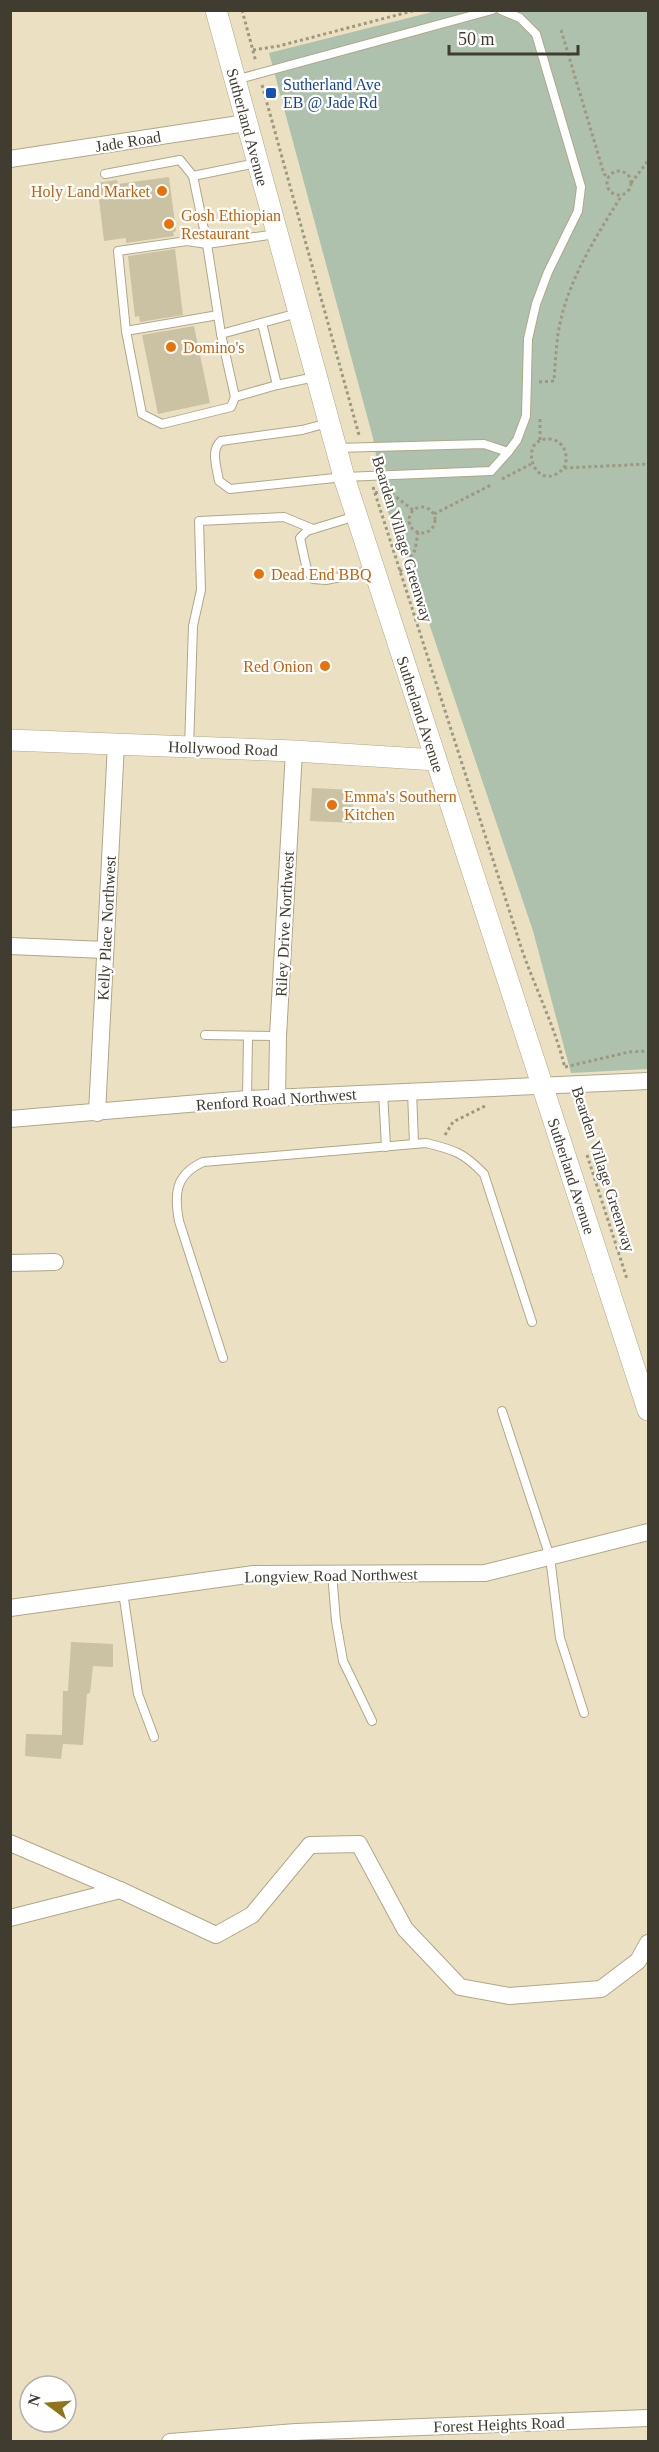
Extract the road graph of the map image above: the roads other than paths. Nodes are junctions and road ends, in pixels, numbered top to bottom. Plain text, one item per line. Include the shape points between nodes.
1 (216, 10) edge
2 (492, 10) edge
3 (501, 10) edge
4 (235, 81) junction
5 (246, 123) junction
6 (10, 159) edge
7 (257, 163) junction
8 (105, 174) dead end
9 (193, 176) junction
10 (277, 234) junction
11 (207, 244) junction
12 (298, 313) junction
13 (218, 315) junction
14 (262, 323) junction
15 (126, 331) junction
16 (221, 334) junction
17 (316, 377) junction
18 (277, 385) junction
19 (235, 397) junction
20 (328, 423) junction
21 (335, 448) junction
22 (508, 452) junction
23 (344, 477) junction
24 (356, 516) junction
25 (313, 529) junction
26 (374, 570) junction
27 (10, 740) edge
28 (116, 744) junction
29 (189, 747) junction
30 (294, 751) junction
31 (436, 760) junction
32 (10, 946) edge
33 (105, 950) junction
34 (205, 1035) dead end
35 (248, 1036) junction
36 (278, 1036) junction
37 (648, 1081) edge
38 (553, 1085) junction
39 (412, 1091) junction
40 (383, 1092) junction
41 (276, 1098) junction
42 (247, 1099) junction
43 (98, 1113) junction
44 (10, 1119) edge
45 (414, 1144) junction
46 (386, 1147) junction
47 (55, 1262) dead end
48 (10, 1263) edge
49 (532, 1322) dead end
50 (224, 1358) dead end
51 (648, 1410) edge
52 (502, 1411) dead end
53 (648, 1532) edge
54 (550, 1557) junction
55 (332, 1574) junction
56 (123, 1592) junction
57 (10, 1608) edge
58 (584, 1713) dead end
59 (372, 1721) dead end
60 (154, 1737) dead end
61 (10, 1842) edge
62 (120, 1890) junction
63 (10, 1918) edge
64 (648, 1943) edge
65 (648, 2418) edge
66 (297, 2437) edge
67 (170, 2442) edge

1 - 4 street, Sutherland Avenue
2 - 4 lane
3 - 22 lane via 520,18 536,34 581,187 578,211 536,304 528,339 526,416
4 - 5 street, Sutherland Avenue
5 - 6 street, Jade Road
5 - 7 street, Sutherland Avenue
7 - 9 lane
7 - 10 street, Sutherland Avenue
8 - 9 lane via 180,160
9 - 11 lane
10 - 11 lane
10 - 12 street, Sutherland Avenue
11 - 13 lane
11 - 15 lane via 186,241 118,251
12 - 14 lane
12 - 17 street, Sutherland Avenue
13 - 15 lane
13 - 16 lane
14 - 16 lane
14 - 18 lane
15 - 19 lane via 142,414 162,424 231,407
16 - 19 lane
17 - 18 lane
17 - 20 street, Sutherland Avenue
18 - 19 lane
20 - 21 street, Sutherland Avenue
20 - 23 lane via 221,441 215,452 219,481 230,489
21 - 22 lane via 484,444
21 - 23 street, Sutherland Avenue
22 - 23 lane via 491,471
23 - 24 street, Sutherland Avenue
24 - 25 lane
24 - 26 street, Sutherland Avenue
25 - 26 lane via 300,538 313,579
25 - 29 lane via 284,517 199,521 201,590 193,626
26 - 31 street, Sutherland Avenue
27 - 28 street, Hollywood Road
28 - 29 street, Hollywood Road
28 - 33 street, Kelly Place Northwest
29 - 30 street, Hollywood Road
30 - 31 street, Hollywood Road
30 - 36 street, Riley Drive Northwest
31 - 38 street, Sutherland Avenue
32 - 33 street
33 - 43 street, Kelly Place Northwest
34 - 35 lane
35 - 36 lane
35 - 42 lane
36 - 41 street, Riley Drive Northwest
37 - 38 street, Renford Road Northwest
38 - 39 street, Renford Road Northwest
38 - 51 street, Sutherland Avenue
39 - 40 street, Renford Road Northwest
39 - 45 lane
40 - 41 street, Renford Road Northwest
40 - 46 lane
41 - 42 street, Renford Road Northwest
42 - 43 street, Renford Road Northwest
43 - 44 street, Renford Road Northwest
45 - 46 lane
45 - 49 lane via 426,1143 468,1157 484,1174
46 - 50 lane via 203,1161 181,1178 175,1198 178,1221
47 - 48 street
52 - 54 lane
53 - 54 street, Longview Road Northwest
54 - 55 street, Longview Road Northwest via 485,1573
54 - 58 lane via 560,1638
55 - 56 street, Longview Road Northwest via 254,1574
55 - 59 lane via 343,1661
56 - 57 street, Longview Road Northwest
56 - 60 lane via 138,1694
61 - 62 street
62 - 63 street
62 - 64 street via 216,1935 252,1915 310,1845 359,1845 405,1929 460,1987 509,1996 601,1989 638,1961
65 - 66 street, Forest Heights Road
66 - 67 street, Forest Heights Road

